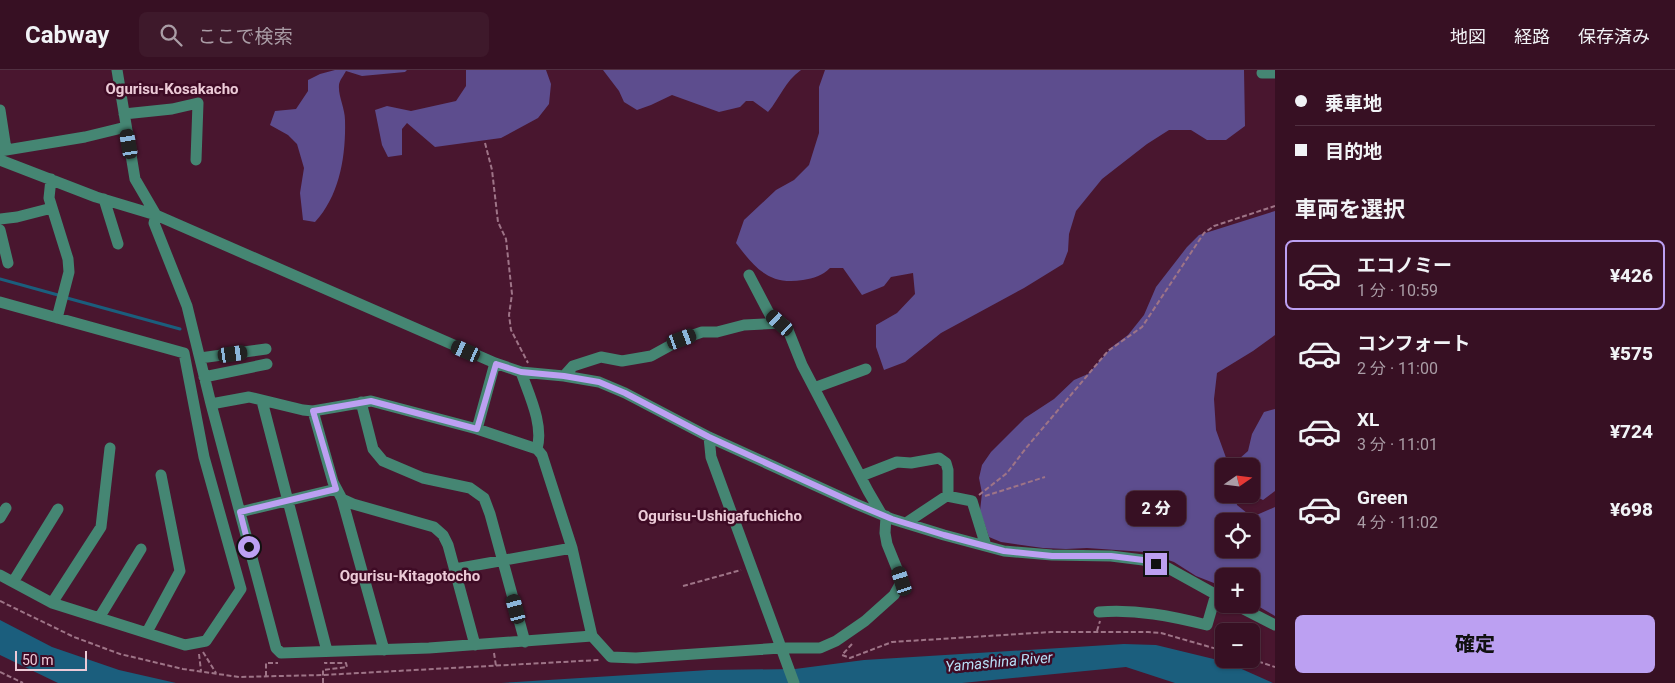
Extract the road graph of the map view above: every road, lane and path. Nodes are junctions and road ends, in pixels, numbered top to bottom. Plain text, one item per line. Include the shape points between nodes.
1 (117, 70) edge
2 (1275, 73) edge
3 (1262, 74) dead end
4 (0, 110) edge
5 (124, 114) junction
6 (126, 127) junction
7 (485, 143) dead end
8 (3, 150) edge
9 (0, 160) edge
10 (196, 160) dead end
11 (51, 179) junction
12 (104, 199) junction
13 (1275, 206) edge
14 (52, 208) junction
15 (156, 215) junction
16 (0, 219) edge
17 (0, 230) edge
18 (118, 244) dead end
19 (8, 263) dead end
20 (749, 275) dead end
21 (0, 302) edge
22 (57, 318) junction
23 (780, 323) junction
24 (266, 349) dead end
25 (200, 358) junction
26 (267, 364) dead end
27 (496, 364) junction
28 (866, 369) dead end
29 (526, 372) junction
30 (564, 376) junction
31 (204, 377) junction
32 (814, 388) junction
33 (262, 402) junction
34 (361, 402) junction
35 (211, 404) junction
36 (313, 411) junction
37 (477, 429) junction
38 (709, 437) junction
39 (110, 448) dead end
40 (537, 449) junction
41 (161, 475) dead end
42 (861, 476) junction
43 (1045, 477) dead end
44 (339, 494) junction
45 (947, 496) junction
46 (985, 496) dead end
47 (288, 501) junction
48 (972, 501) junction
49 (58, 509) dead end
50 (240, 512) junction
51 (884, 516) junction
52 (906, 523) junction
53 (986, 546) junction
54 (572, 548) junction
55 (142, 549) dead end
56 (502, 561) junction
57 (750, 566) junction
58 (455, 568) junction
59 (0, 575) edge
60 (13, 582) junction
61 (682, 586) dead end
62 (1215, 593) edge
63 (52, 603) junction
64 (1215, 607) edge
65 (1105, 611) joint
66 (1252, 613) edge
67 (99, 618) junction
68 (1275, 625) edge
69 (146, 632) junction
70 (1097, 632) junction
71 (592, 636) junction
72 (524, 642) junction
73 (493, 644) junction
74 (475, 645) junction
75 (198, 648) junction
76 (1215, 649) edge
77 (384, 650) junction
78 (781, 650) junction
79 (327, 651) junction
80 (281, 653) junction
81 (842, 655) dead end
82 (1260, 662) edge
83 (496, 666) dead end
84 (1275, 667) edge
85 (202, 671) dead end
86 (0, 672) edge
87 (216, 674) dead end
88 (266, 676) dead end
89 (23, 683) edge
90 (323, 683) edge
91 (794, 683) edge

1 - 5 street
2 - 3 street
4 - 8 street
5 - 6 street
5 - 10 street via 198,103
6 - 8 street
6 - 15 street via 135,179
7 - 29 path via 492,170 498,222 506,239 512,294 511,330 530,365
9 - 11 street
11 - 12 street
11 - 14 street via 49,198
12 - 15 street
12 - 18 street
13 - 48 path via 1214,226 1204,233 1142,327 1108,352 1007,473
14 - 16 street
14 - 22 street via 69,272
15 - 25 street via 154,223 187,306
15 - 27 street
17 - 19 street
20 - 23 street via 770,315
21 - 22 street
22 - 75 street via 184,353 204,456 241,589 206,642
23 - 30 street via 702,332 650,356 622,360 601,357 573,366
23 - 32 street via 788,330
24 - 25 street
25 - 31 street
26 - 31 street
27 - 29 street
27 - 37 street
28 - 32 street
29 - 30 street
29 - 40 street via 540,439
30 - 38 street via 599,382
31 - 35 street
32 - 42 street
33 - 35 street via 249,397
33 - 36 street
33 - 47 street
34 - 36 street
34 - 37 street via 371,401
34 - 56 street via 373,449 383,461 424,478 470,488 484,498
35 - 50 street
36 - 44 street
37 - 40 street
38 - 51 street
38 - 57 street via 711,457
39 - 63 street via 101,527
40 - 54 street via 542,455
41 - 69 street via 180,571
42 - 45 street via 897,462 939,458 946,463 948,470
42 - 51 street
43 - 46 path
44 - 47 street
44 - 58 street via 353,504 434,527 443,535
44 - 77 street
45 - 48 street
45 - 52 street
47 - 50 street
47 - 79 street
48 - 53 street
49 - 60 street
50 - 80 street via 276,648
51 - 52 street
51 - 78 street via 887,544 902,581 894,595 836,641 820,648
52 - 53 street
53 - 62 street via 1052,556 1111,556 1143,560 1168,568
54 - 56 street
54 - 71 street
55 - 67 street
56 - 58 street
56 - 72 street
57 - 61 path
57 - 78 street
58 - 74 street
59 - 60 street
60 - 63 street
63 - 67 street
64 - 65 street via 1207,625 1166,615
65 - 70 path
66 - 68 street
67 - 69 street
69 - 75 street
70 - 76 path via 1160,634
70 - 81 path via 892,642 850,658
71 - 72 street
71 - 78 street via 611,657
72 - 73 street
73 - 74 street
73 - 83 path
74 - 77 street
75 - 85 path
75 - 87 path
77 - 79 street
78 - 91 street
79 - 80 street
79 - 90 path via 325,663 346,663 347,668 323,670
80 - 88 path via 279,664 266,663
82 - 84 path
86 - 89 path

